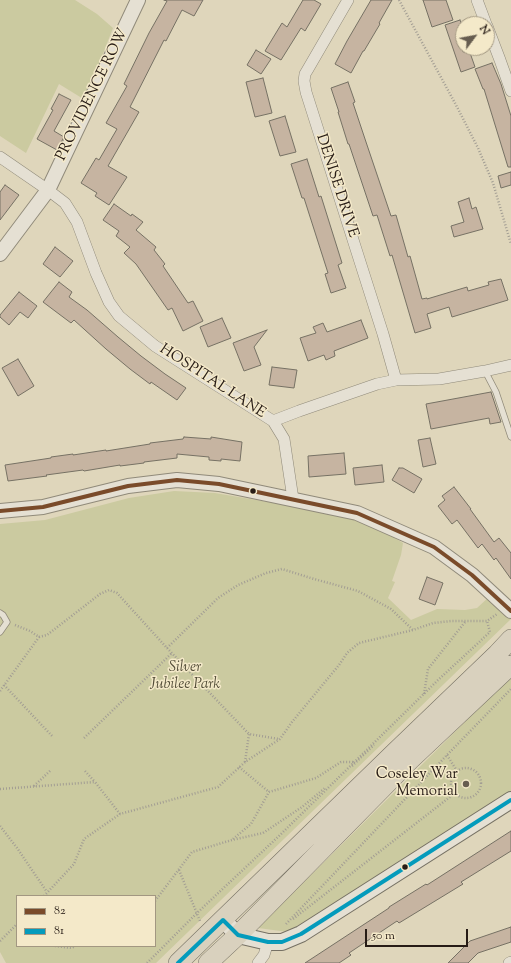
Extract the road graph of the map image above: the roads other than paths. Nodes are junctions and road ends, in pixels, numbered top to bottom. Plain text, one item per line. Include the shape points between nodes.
1 (138, 0) edge
2 (348, 0) edge
3 (477, 0) edge
4 (483, 16) edge
5 (495, 47) edge
6 (511, 91) edge
7 (0, 157) edge
8 (48, 190) junction
9 (0, 254) edge
10 (511, 365) edge
11 (485, 371) junction
12 (396, 380) junction
13 (273, 422) junction
14 (511, 437) edge
15 (293, 499) junction
16 (0, 511) edge
17 (511, 611) edge
18 (0, 613) edge
19 (0, 632) edge
20 (511, 639) edge
21 (511, 665) edge
22 (511, 800) edge
23 (223, 920) junction
24 (238, 935) junction
25 (268, 942) junction
26 (178, 963) edge
27 (208, 963) edge
28 (258, 963) edge

1 - 8 street, PROVIDENCE ROW
2 - 12 street, DENISE DRIVE via 305,74 304,81
3 - 4 street
5 - 6 street
7 - 8 street, HOSPITAL LANE
8 - 9 street, PROVIDENCE ROW
8 - 13 street, HOSPITAL LANE via 65,203 77,222 96,273 109,302 119,316 155,346
10 - 11 street, HOSPITAL LANE
11 - 12 street, HOSPITAL LANE via 439,379
11 - 14 lane via 496,392
12 - 13 street, HOSPITAL LANE via 377,384
13 - 15 street via 284,439
15 - 16 street via 219,484 177,480 128,486 42,506
15 - 17 street via 357,513 434,547 472,575
18 - 19 lane via 7,622
20 - 23 highway
21 - 24 highway via 410,760
22 - 25 main road via 301,934 282,942
23 - 24 main road
23 - 26 highway
24 - 25 main road
24 - 27 highway
25 - 28 street

